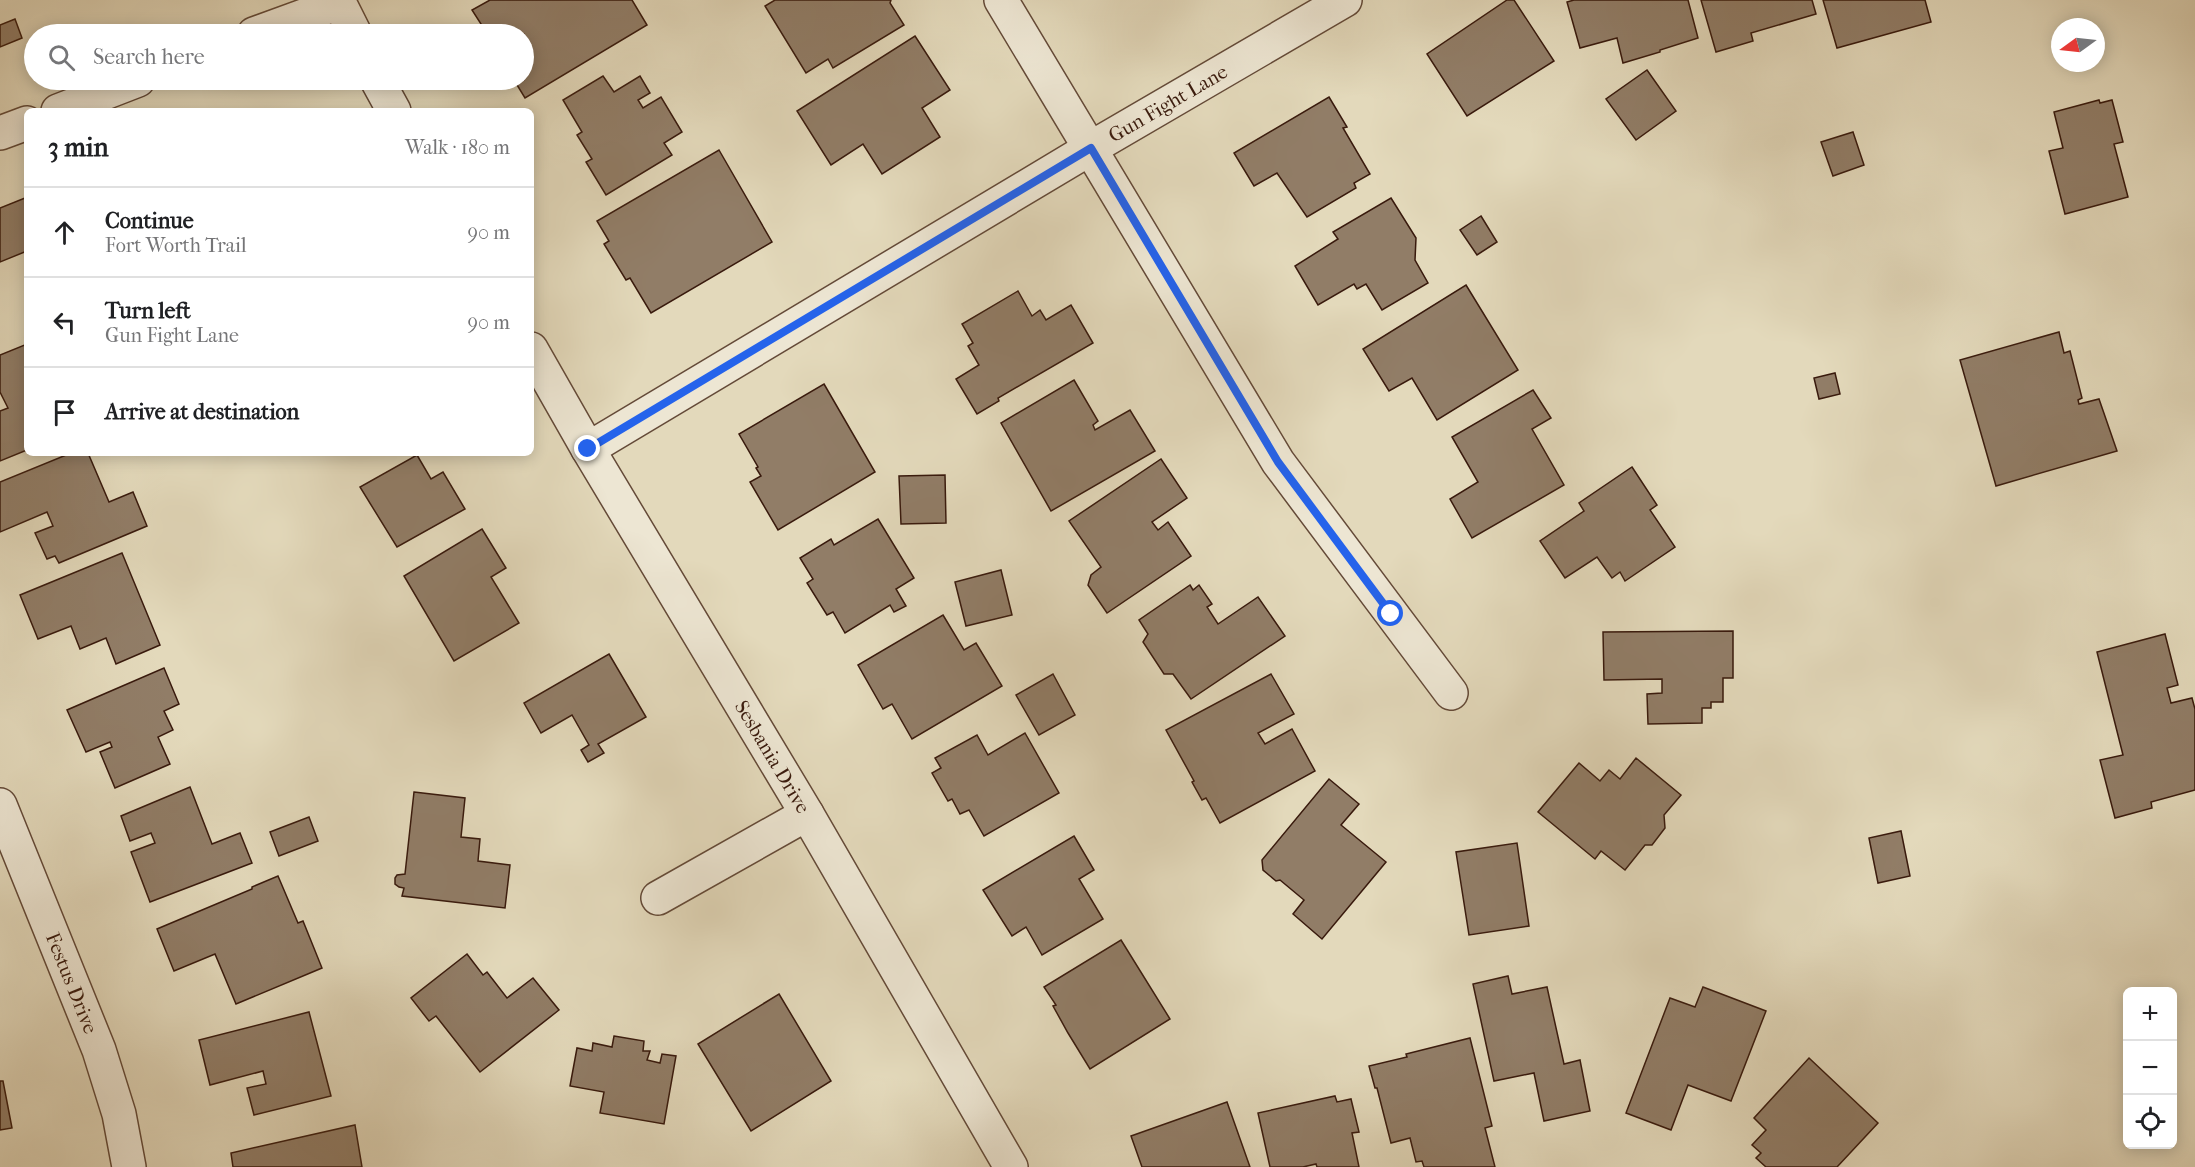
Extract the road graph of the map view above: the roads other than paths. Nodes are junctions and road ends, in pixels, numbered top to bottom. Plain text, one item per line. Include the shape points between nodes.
1 (1001, 0) edge
2 (1346, 0) edge
3 (338, 1) edge
4 (279, 24) edge
5 (350, 24) edge
6 (112, 90) edge
7 (382, 90) edge
8 (66, 108) edge
9 (392, 108) edge
10 (24, 124) edge
11 (0, 134) edge
12 (1091, 148) junction
13 (534, 354) edge
14 (588, 449) junction
15 (1451, 693) dead end
16 (0, 805) edge
17 (807, 814) junction
18 (658, 898) dead end
19 (129, 1167) edge
20 (1011, 1167) edge

1 - 12 street
2 - 12 street, Gun Fight Lane
3 - 4 street
3 - 5 street
6 - 8 street
7 - 9 street
10 - 11 street
12 - 14 street, Gun Fight Lane
12 - 15 street via 1278,462
13 - 14 street, Sesbania Drive
14 - 17 street, Sesbania Drive
16 - 19 street, Festus Drive via 99,1050 119,1114
17 - 18 street
17 - 20 street, Sesbania Drive

